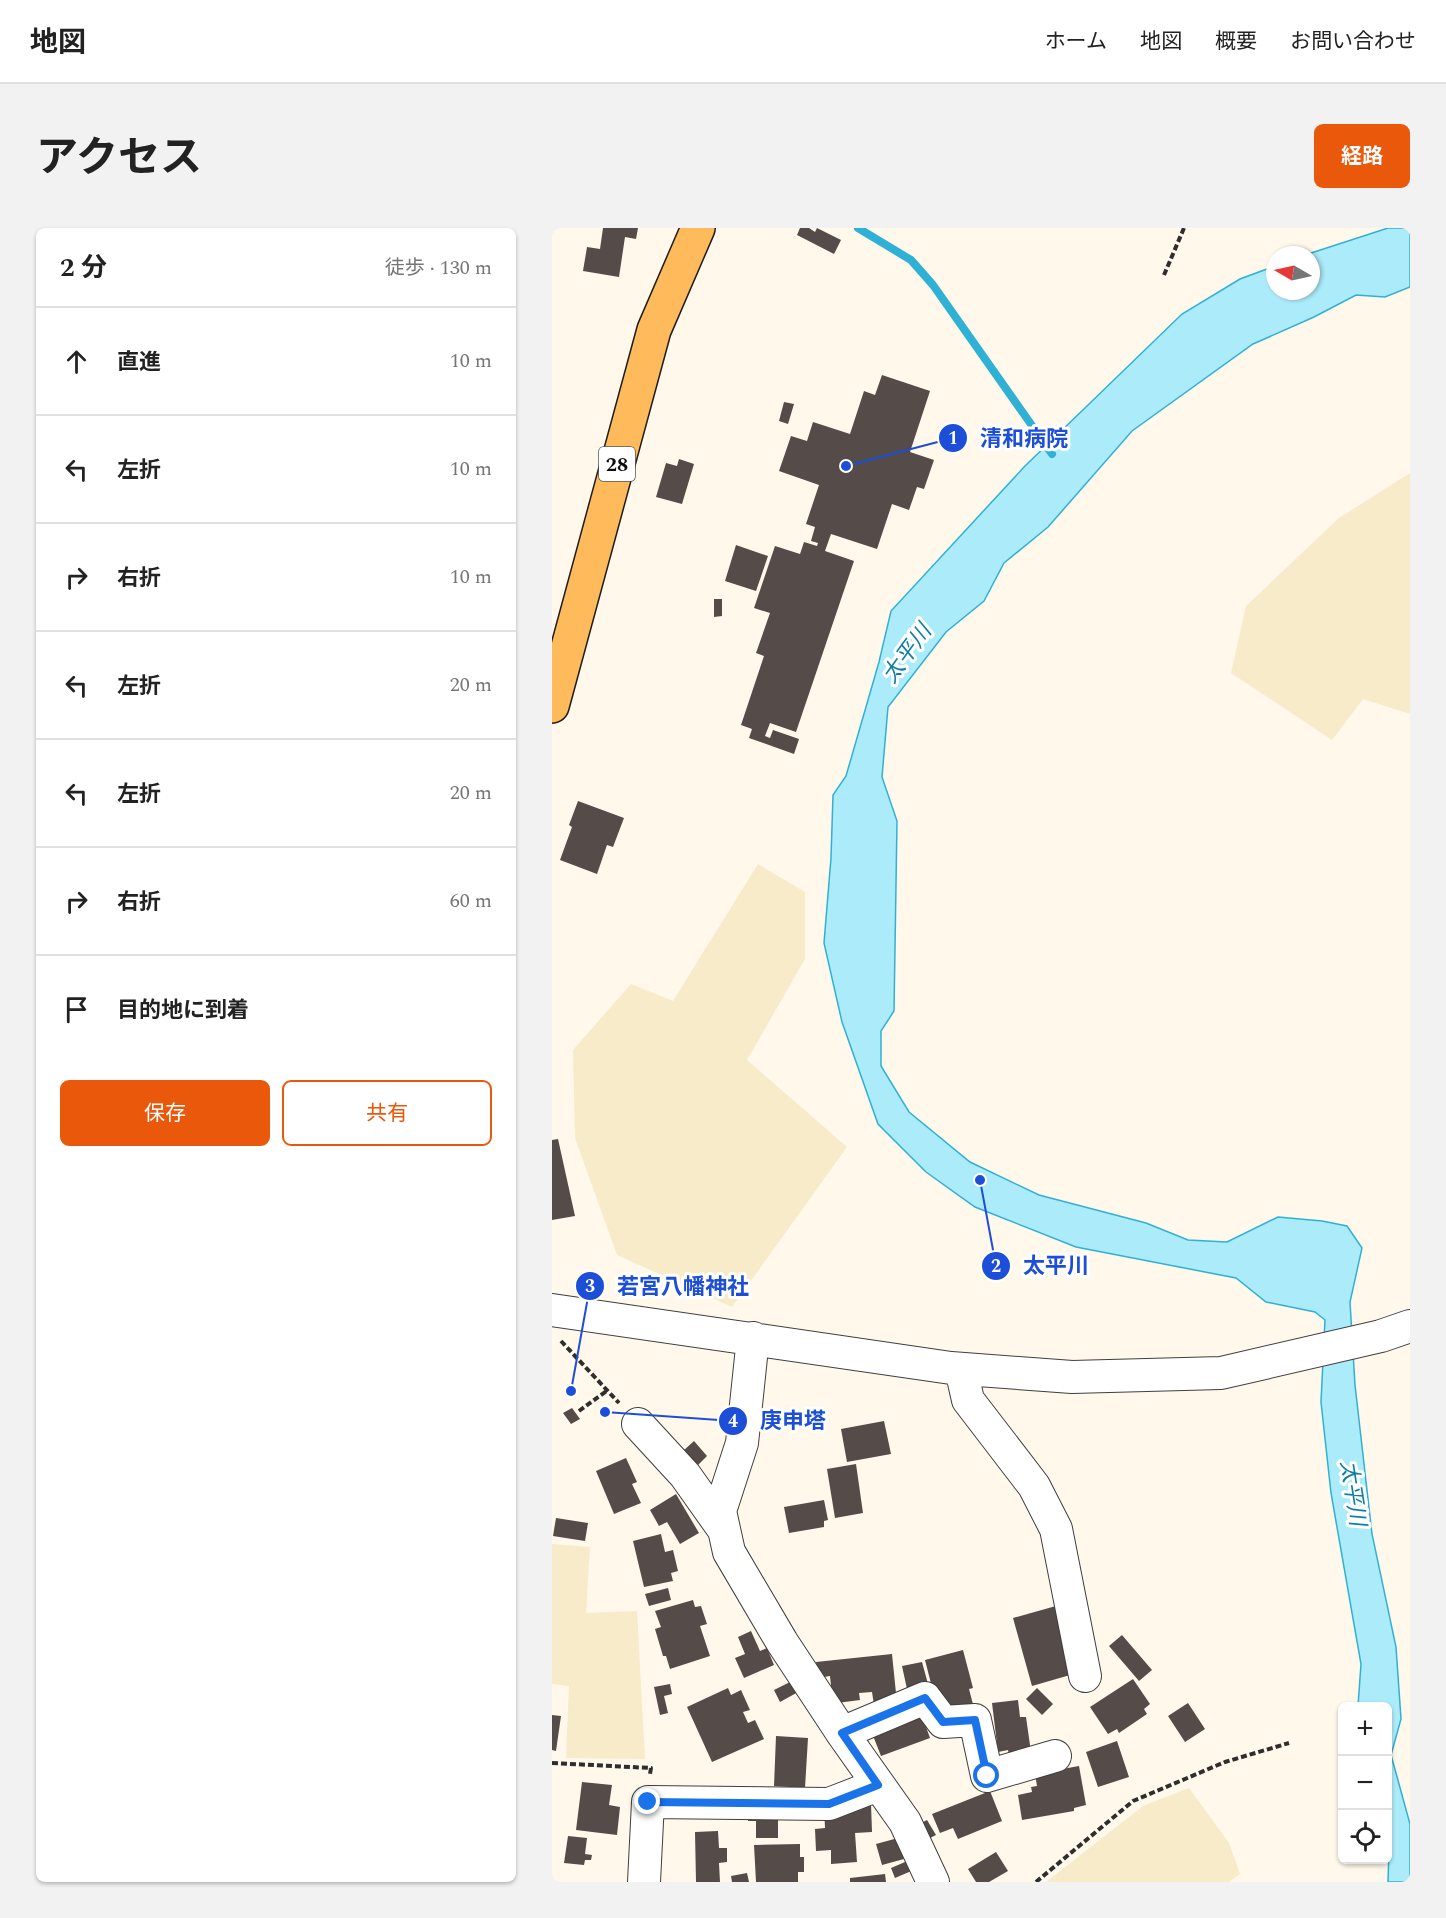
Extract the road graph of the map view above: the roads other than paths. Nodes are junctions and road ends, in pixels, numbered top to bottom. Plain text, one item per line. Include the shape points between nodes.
1 (698, 228) edge
2 (552, 706) edge
3 (555, 1324) edge
4 (1396, 1331) edge
5 (753, 1338) junction
6 (961, 1369) junction
7 (638, 1424) road end
8 (724, 1530) junction
9 (1085, 1676) dead end
10 (842, 1733) junction
11 (1055, 1756) dead end
12 (878, 1785) junction
13 (644, 1882) edge
14 (933, 1882) edge

1 - 2 main road, 28 via 654,330
3 - 5 street
4 - 6 street via 1221,1373 1072,1377
5 - 6 street
5 - 8 street via 741,1443 720,1511
6 - 9 street via 968,1400 1034,1486 1056,1529
7 - 8 street via 685,1475
8 - 10 street via 729,1552
10 - 11 street via 925,1698 943,1722 975,1720 987,1776
10 - 12 street
12 - 13 street via 829,1804 648,1802
12 - 14 street via 905,1822

